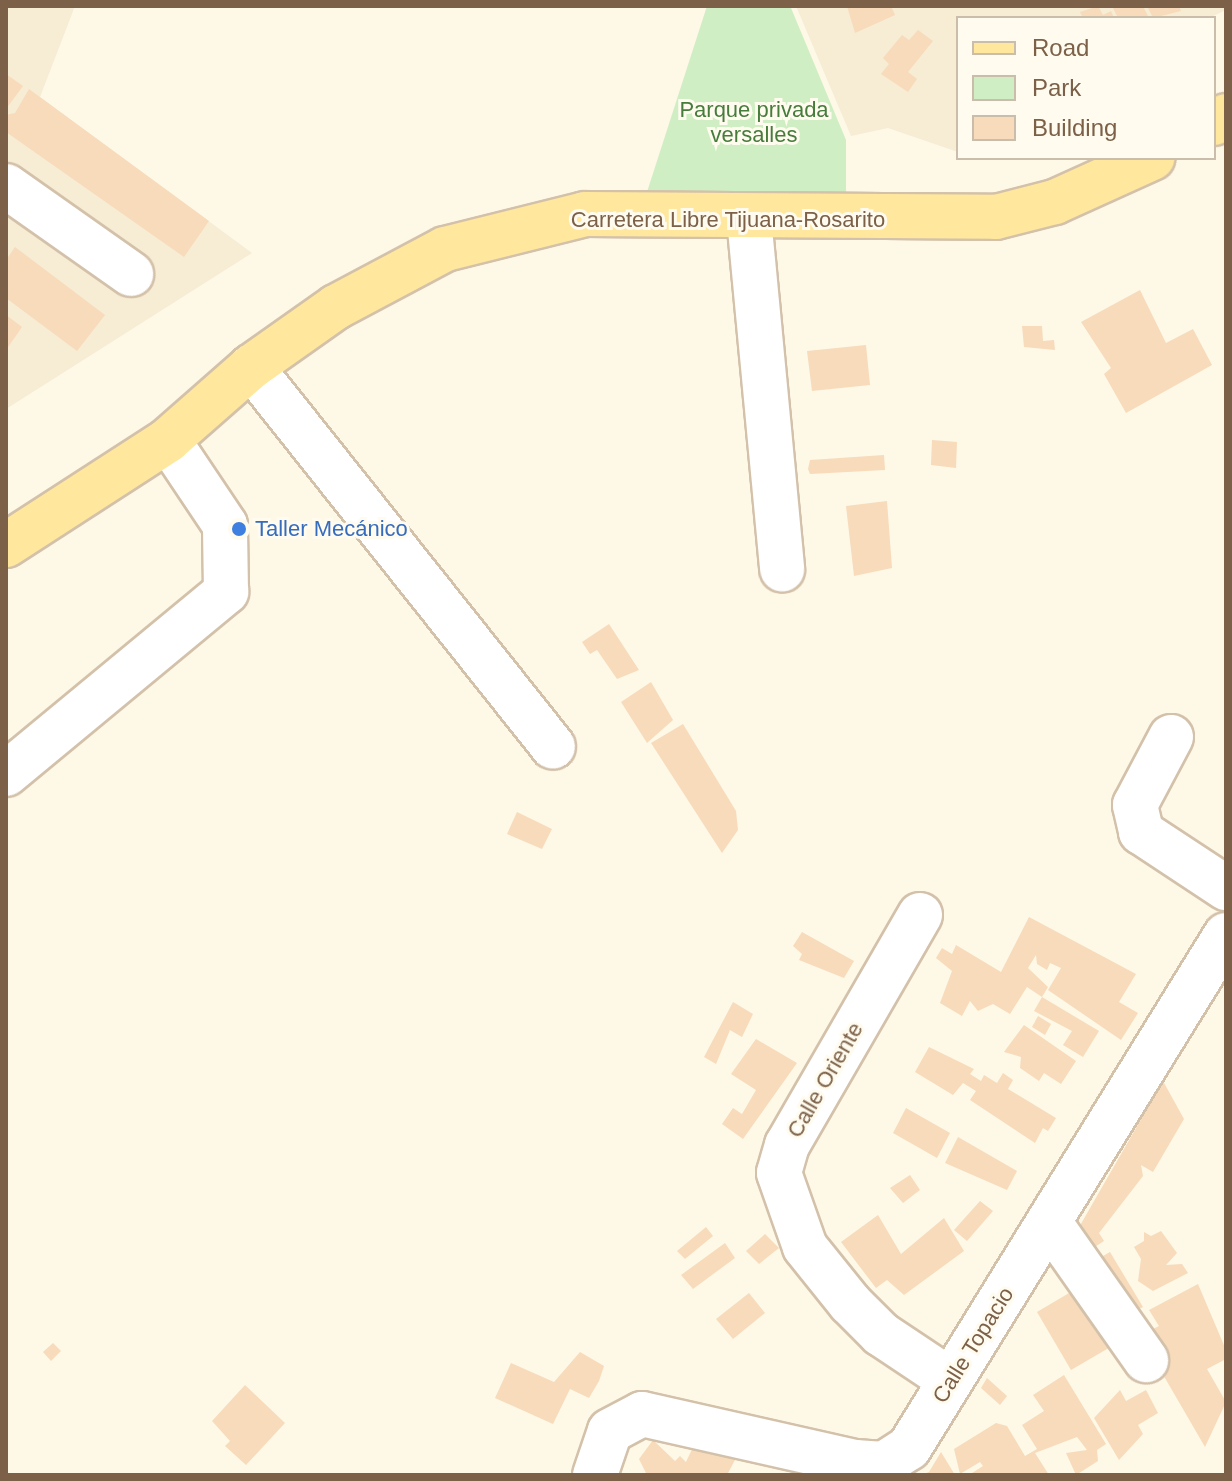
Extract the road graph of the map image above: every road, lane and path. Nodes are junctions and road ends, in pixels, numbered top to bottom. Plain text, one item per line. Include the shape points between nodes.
1 (1148, 160) edge
2 (6, 186) edge
3 (749, 218) junction
4 (131, 274) dead end
5 (251, 367) junction
6 (168, 440) junction
7 (6, 545) edge
8 (782, 569) dead end
9 (1171, 737) dead end
10 (553, 746) dead end
11 (6, 774) edge
12 (1226, 888) edge
13 (920, 915) dead end
14 (1226, 935) edge
15 (1049, 1222) junction
16 (1146, 1360) dead end
17 (950, 1380) junction
18 (595, 1475) edge

1 - 3 main road, Carretera Libre Tijuana-Rosarito via 1055,202 996,217
2 - 4 street
3 - 5 main road, Carretera Libre Tijuana-Rosarito via 585,214 508,228 384,277
3 - 8 street
5 - 6 main road, Carretera Libre Tijuana-Rosarito
5 - 10 street
6 - 7 main road, Carretera Libre Tijuana-Rosarito
6 - 11 street via 225,525 226,592
9 - 12 street via 1135,805 1141,832
13 - 17 street, Calle Oriente via 787,1145 779,1173 805,1247 850,1303 881,1334
14 - 15 street, Calle Topacio
15 - 16 street
15 - 17 street, Calle Topacio
17 - 18 street, Calle Topacio via 909,1448 884,1464 642,1414 610,1431

